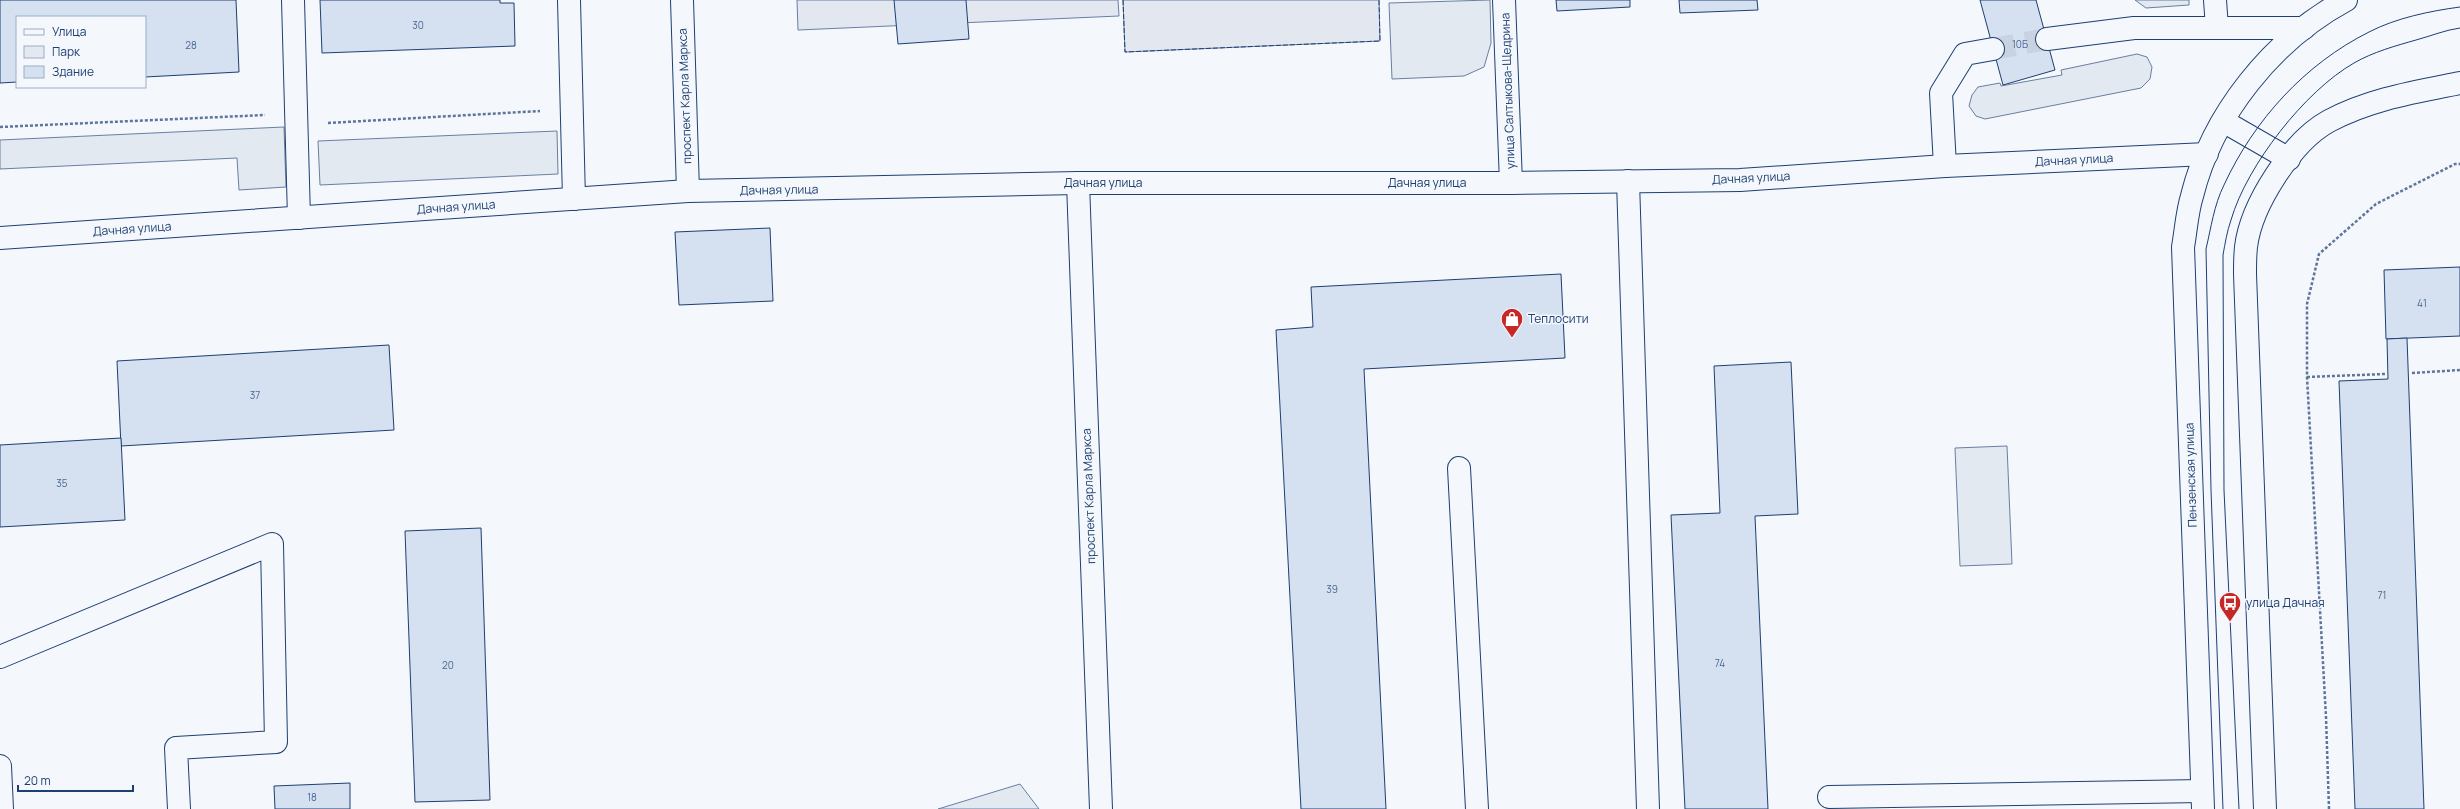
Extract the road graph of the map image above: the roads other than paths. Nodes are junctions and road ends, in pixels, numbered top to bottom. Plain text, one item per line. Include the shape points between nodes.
1 (293, 0) edge
2 (569, 0) edge
3 (682, 0) edge
4 (1504, 0) edge
5 (2215, 0) edge
6 (2346, 0) edge
7 (2217, 28) junction
8 (2304, 28) junction
9 (2047, 39) tunnel mouth
10 (1993, 49) tunnel mouth
11 (2460, 83) edge
12 (2224, 121) junction
13 (2209, 150) junction
14 (2290, 157) junction
15 (1945, 166) junction
16 (1628, 181) junction
17 (1078, 183) junction
18 (1511, 183) junction
19 (688, 191) junction
20 (574, 199) junction
21 (299, 218) junction
22 (0, 238) edge
23 (1459, 468) dead end
24 (0, 658) edge
25 (0, 766) edge
26 (1829, 797) dead end
27 (2202, 800) edge
28 (2, 809) edge
29 (178, 809) edge
30 (1101, 809) edge
31 (1477, 809) edge
32 (1648, 809) edge
33 (2265, 809) edge

1 - 21 street
2 - 20 street
3 - 19 street, проспект Карла Маркса
4 - 18 street, улица Салтыкова-Щедрина
5 - 7 street
6 - 8 street, Пензенская улица
7 - 8 street
7 - 9 street via 2134,28
8 - 12 street, Пензенская улица via 2271,58 2232,106
10 - 15 street via 1965,54 1941,93
11 - 14 street via 2362,106 2328,122
12 - 13 street, Пензенская улица
12 - 14 street
13 - 15 street, Дачная улица
13 - 27 street, Пензенская улица via 2192,196 2183,247
14 - 33 street via 2275,176 2253,220 2246,246
15 - 16 street, Дачная улица via 1740,180
16 - 18 street, Дачная улица
16 - 32 street
17 - 18 street, Дачная улица
17 - 19 street, Дачная улица
17 - 30 street, проспект Карла Маркса
19 - 20 street, Дачная улица
20 - 21 street, Дачная улица
21 - 22 street, Дачная улица
23 - 31 street
24 - 29 street via 272,544 276,742 176,748
25 - 28 street
26 - 27 street

